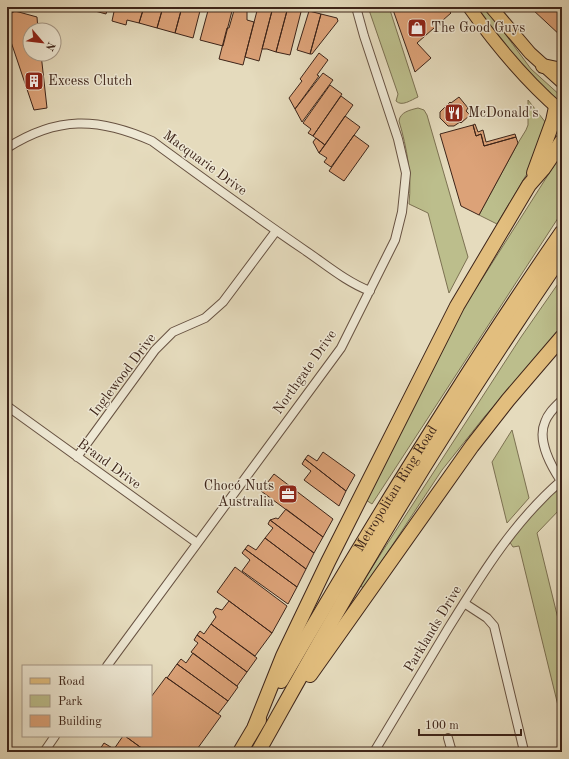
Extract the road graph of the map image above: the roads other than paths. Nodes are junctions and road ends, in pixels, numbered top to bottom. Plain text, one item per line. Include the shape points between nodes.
1 (356, 7) edge
2 (469, 7) edge
3 (491, 7) edge
4 (543, 66) junction
5 (562, 70) edge
6 (562, 82) edge
7 (559, 110) edge
8 (562, 141) edge
9 (7, 148) edge
10 (530, 185) junction
11 (276, 231) junction
12 (562, 232) edge
13 (562, 255) edge
14 (370, 291) junction
15 (562, 337) edge
16 (562, 400) edge
17 (7, 406) edge
18 (77, 457) junction
19 (562, 480) edge
20 (197, 543) junction
21 (464, 603) junction
22 (108, 665) edge
23 (255, 726) junction
24 (271, 729) junction
25 (54, 737) edge
26 (448, 738) dead end
27 (524, 751) dead end
28 (44, 752) edge
29 (240, 752) edge
30 (258, 752) edge
31 (374, 752) edge
32 (452, 752) edge

1 - 14 street, Northgate Drive via 398,139 406,173 402,212 395,240
2 - 7 main road via 505,54
3 - 4 main road
4 - 5 highway
4 - 6 main road
7 - 10 highway
8 - 10 highway
9 - 11 street, Macquarie Drive via 30,134 47,128 79,123 132,132 152,141
10 - 23 highway via 457,306 325,570 284,656
11 - 14 street, Macquarie Drive
11 - 18 street, Inglewood Drive via 223,302 205,318 174,332 155,350
12 - 23 highway, Metropolitan Ring Road via 412,462
13 - 24 highway, Metropolitan Ring Road via 428,461 330,623
14 - 20 street, Northgate Drive via 341,348
15 - 24 highway via 472,446
16 - 19 street via 548,415 542,432 551,466
17 - 18 street, Brand Drive
18 - 20 street, Brand Drive
19 - 21 street, Parklands Drive via 520,522
20 - 22 street, Northgate Drive
21 - 27 street via 482,614 494,626
21 - 31 street, Parklands Drive
23 - 29 highway, Metropolitan Ring Road
24 - 30 highway, Metropolitan Ring Road
25 - 28 street
26 - 32 street

